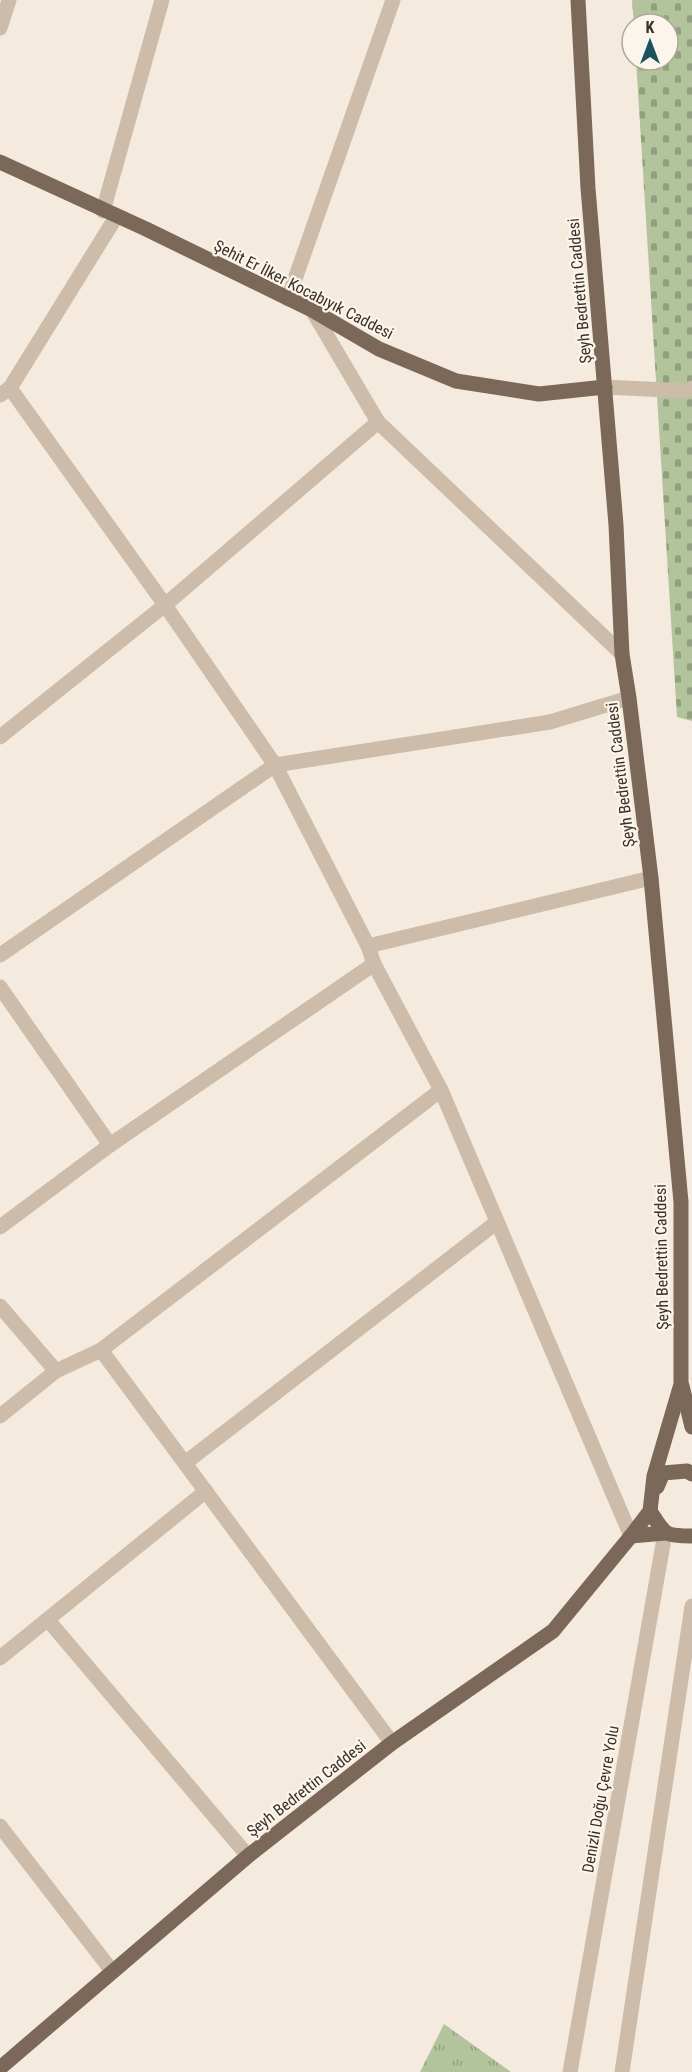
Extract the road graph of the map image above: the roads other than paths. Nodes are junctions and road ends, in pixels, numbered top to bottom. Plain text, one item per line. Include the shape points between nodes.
1 (9, 0) edge
2 (162, 0) edge
3 (393, 0) edge
4 (578, 0) edge
5 (0, 28) edge
6 (0, 162) edge
7 (109, 214) junction
8 (288, 299) junction
9 (312, 310) junction
10 (605, 387) junction
11 (692, 388) edge
12 (5, 392) edge
13 (378, 422) junction
14 (165, 605) junction
15 (622, 654) junction
16 (629, 698) junction
17 (0, 737) edge
18 (275, 765) junction
19 (651, 878) junction
20 (368, 946) junction
21 (0, 955) edge
22 (374, 964) junction
23 (0, 987) edge
24 (441, 1090) junction
25 (110, 1145) junction
26 (686, 1200) edge
27 (497, 1222) junction
28 (0, 1227) edge
29 (0, 1306) edge
30 (101, 1350) junction
31 (56, 1371) junction
32 (681, 1384) junction
33 (0, 1416) edge
34 (692, 1427) edge
35 (185, 1463) junction
36 (692, 1474) edge
37 (206, 1491) junction
38 (651, 1504) junction
39 (665, 1533) junction
40 (632, 1536) junction
41 (692, 1536) edge
42 (692, 1606) edge
43 (48, 1620) junction
44 (0, 1658) edge
45 (392, 1743) junction
46 (0, 1826) edge
47 (249, 1856) junction
48 (112, 1971) junction
49 (0, 2068) edge
50 (570, 2072) edge
51 (622, 2072) edge

1 - 5 street
2 - 7 street
3 - 8 street
4 - 10 main road, Şeyh Bedrettin Caddesi via 588,188
6 - 7 main road, Şehit Er İlker Kocabıyık Caddesi
7 - 8 main road, Şehit Er İlker Kocabıyık Caddesi
7 - 12 street
8 - 9 main road, Şehit Er İlker Kocabıyık Caddesi
9 - 10 main road, Şehit Er İlker Kocabıyık Caddesi via 379,349 456,381 539,394
9 - 13 street
10 - 11 street via 686,391
10 - 15 main road, Şeyh Bedrettin Caddesi
12 - 14 street
13 - 14 street
13 - 15 street
14 - 17 street
14 - 18 street
15 - 16 main road, Şeyh Bedrettin Caddesi
16 - 18 street via 550,722
16 - 19 main road, Şeyh Bedrettin Caddesi
18 - 20 street
18 - 21 street
19 - 20 street
19 - 26 main road, Şeyh Bedrettin Caddesi
20 - 22 street
22 - 24 street
22 - 25 street
23 - 25 street
24 - 27 street
24 - 30 street
25 - 28 street
26 - 32 main road, Şeyh Bedrettin Caddesi
27 - 35 street
27 - 40 street
29 - 31 street
30 - 31 street
30 - 35 street
31 - 33 street
32 - 34 main road
32 - 38 main road, Şeyh Bedrettin Caddesi via 654,1476
35 - 37 street
36 - 38 main road via 663,1473
37 - 43 street
37 - 45 street
38 - 39 main road
38 - 40 main road, Şeyh Bedrettin Caddesi
39 - 40 main road
39 - 41 main road
39 - 50 street, Denizli Doğu Çevre Yolu
40 - 45 main road, Şeyh Bedrettin Caddesi via 553,1631
42 - 51 street
43 - 44 street
43 - 47 street
45 - 47 main road, Şeyh Bedrettin Caddesi
46 - 48 street
47 - 48 main road, Şeyh Bedrettin Caddesi
48 - 49 main road, Şeyh Bedrettin Caddesi

